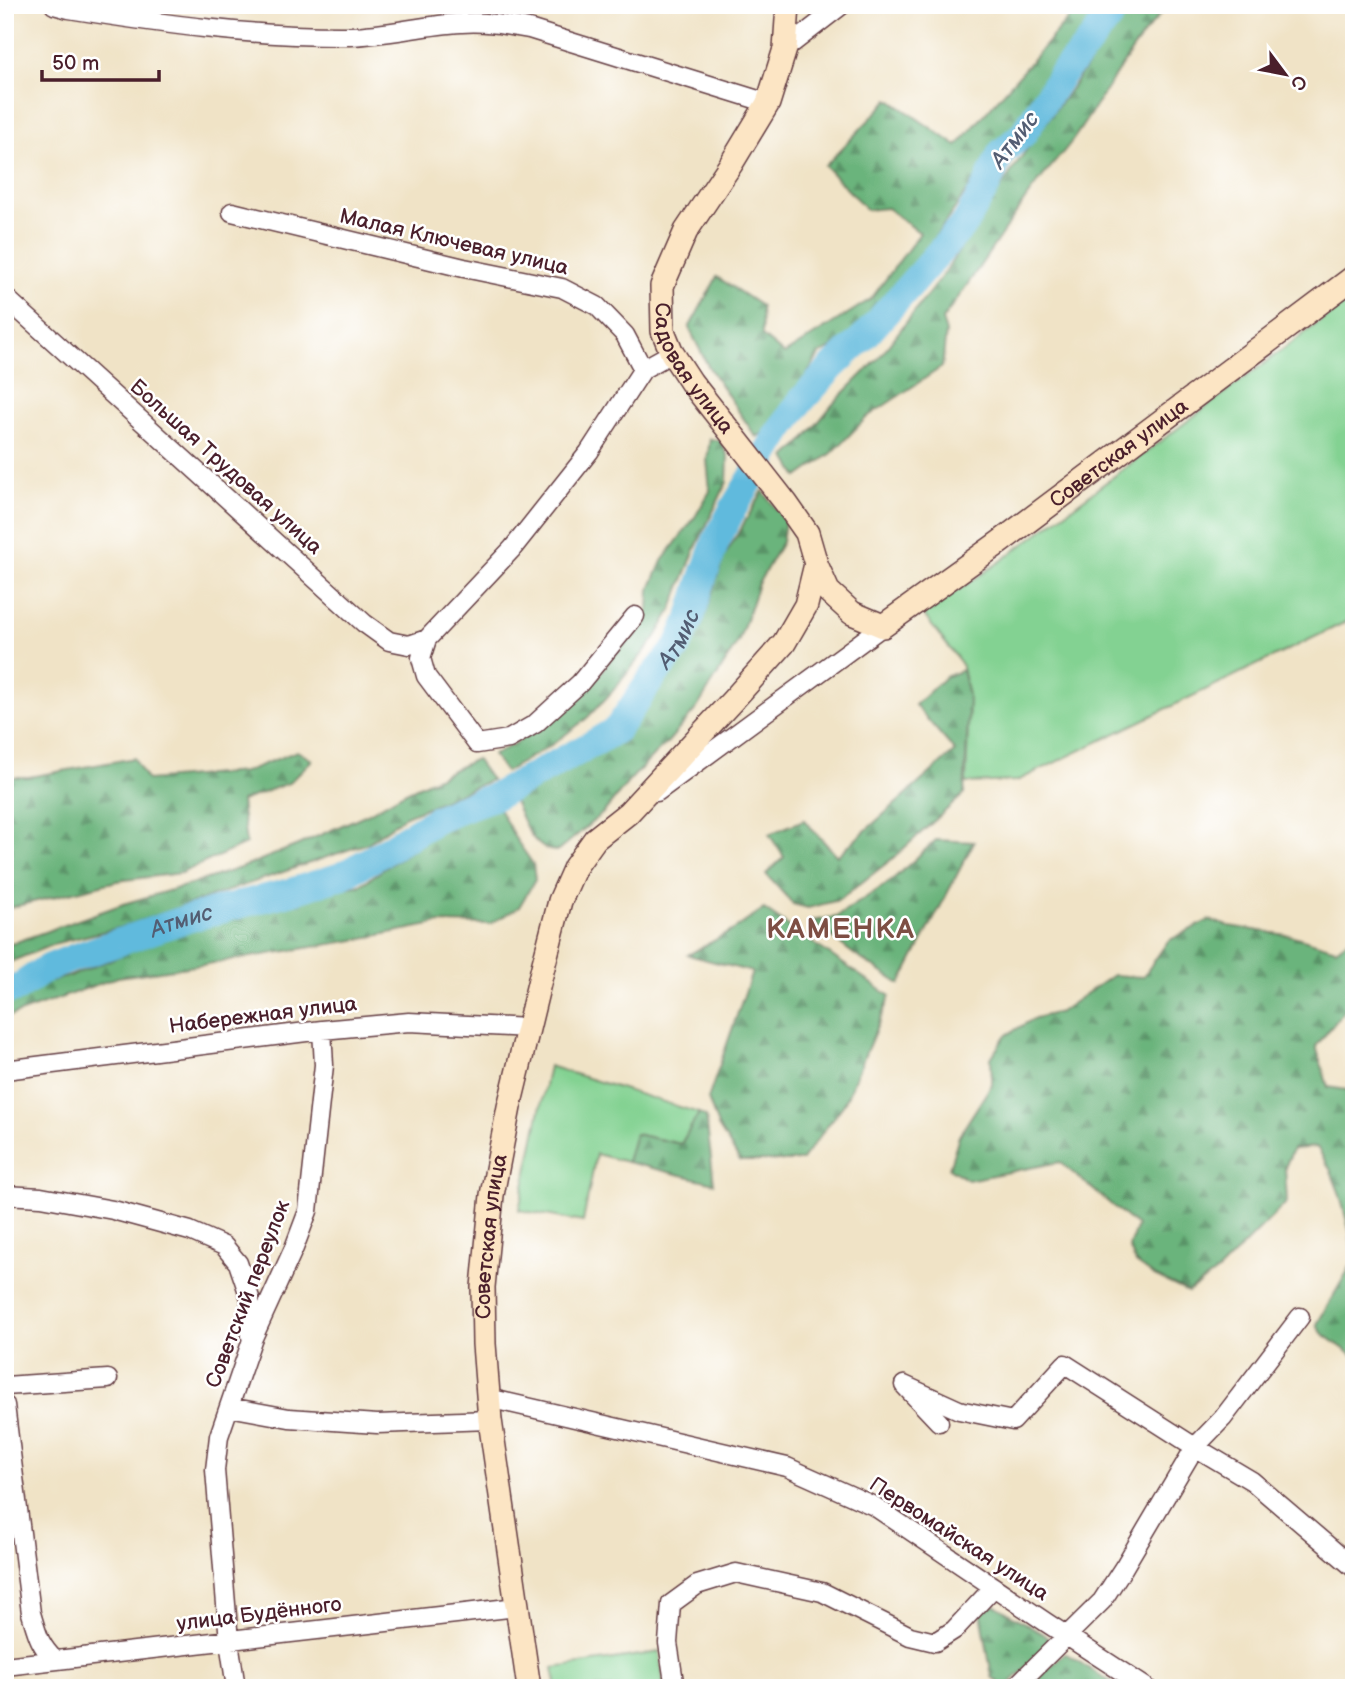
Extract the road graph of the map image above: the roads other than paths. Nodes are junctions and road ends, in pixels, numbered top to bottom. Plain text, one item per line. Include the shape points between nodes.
1 (54, 5) edge
2 (788, 5) edge
3 (842, 5) edge
4 (785, 49) junction
5 (768, 103) junction
6 (232, 212) dead end
7 (1354, 276) edge
8 (5, 297) edge
9 (672, 353) junction
10 (643, 369) junction
11 (816, 565) junction
12 (635, 616) dead end
13 (883, 626) junction
14 (427, 639) junction
15 (628, 813) junction
16 (528, 1028) junction
17 (322, 1030) junction
18 (5, 1070) edge
19 (5, 1195) edge
20 (1300, 1317) dead end
21 (251, 1340) junction
22 (108, 1379) dead end
23 (5, 1386) edge
24 (5, 1405) edge
25 (229, 1407) junction
26 (489, 1409) junction
27 (939, 1422) dead end
28 (1195, 1447) junction
29 (1354, 1568) edge
30 (994, 1587) junction
31 (517, 1607) junction
32 (1067, 1636) junction
33 (229, 1641) junction
34 (55, 1660) junction
35 (5, 1666) edge
36 (236, 1688) edge
37 (529, 1688) edge
38 (675, 1688) edge
39 (1014, 1688) edge
40 (1147, 1688) edge

1 - 5 street via 165,24 276,35 353,36 492,23 530,29
2 - 4 main road, Садовая улица
3 - 4 street
4 - 5 main road, Садовая улица
5 - 9 main road, Садовая улица via 686,230 662,286 663,331
6 - 10 street, Малая Ключевая улица via 562,288 597,306 625,335
7 - 13 main road, Советская улица
8 - 14 street, Большая Трудовая улица via 364,623 389,641 409,645
9 - 10 street
9 - 11 main road, Садовая улица via 807,533
10 - 14 street via 589,452 530,527
11 - 13 main road via 828,591 844,606
11 - 15 main road, Советская улица via 806,605 784,642
12 - 14 street via 580,683 535,724 493,743 477,744 426,676 421,658
13 - 15 street, Советская улица
15 - 16 main road, Советская улица via 595,839 575,867 560,901
16 - 17 street, Набережная улица via 410,1022
16 - 26 main road, Советская улица via 492,1195 483,1287
17 - 18 street, Набережная улица
17 - 21 street, Советский переулок via 324,1065 308,1211
19 - 21 street via 113,1210 190,1231 224,1246 238,1263 250,1298
20 - 28 street via 1223,1418
21 - 25 street, Советский переулок
22 - 23 street
24 - 34 street via 31,1613 39,1641
25 - 26 street, Советский переулок via 289,1418 377,1424
25 - 33 street, Советский переулок via 215,1470
26 - 30 street, Первомайская улица via 787,1467 874,1506
26 - 31 main road, Советская улица
27 - 28 street via 904,1385 959,1410 1013,1420 1065,1364
28 - 29 street via 1252,1481
28 - 32 street via 1102,1601
30 - 32 street, Первомайская улица
30 - 38 street via 954,1630 936,1642 910,1636 822,1592 736,1573 697,1584 671,1604 668,1643
31 - 33 street, улица Будённого
31 - 37 main road, Советская улица
32 - 39 street
32 - 40 street, Первомайская улица
33 - 34 street, улица Будённого
33 - 36 street, Советский переулок
34 - 35 street, улица Будённого

